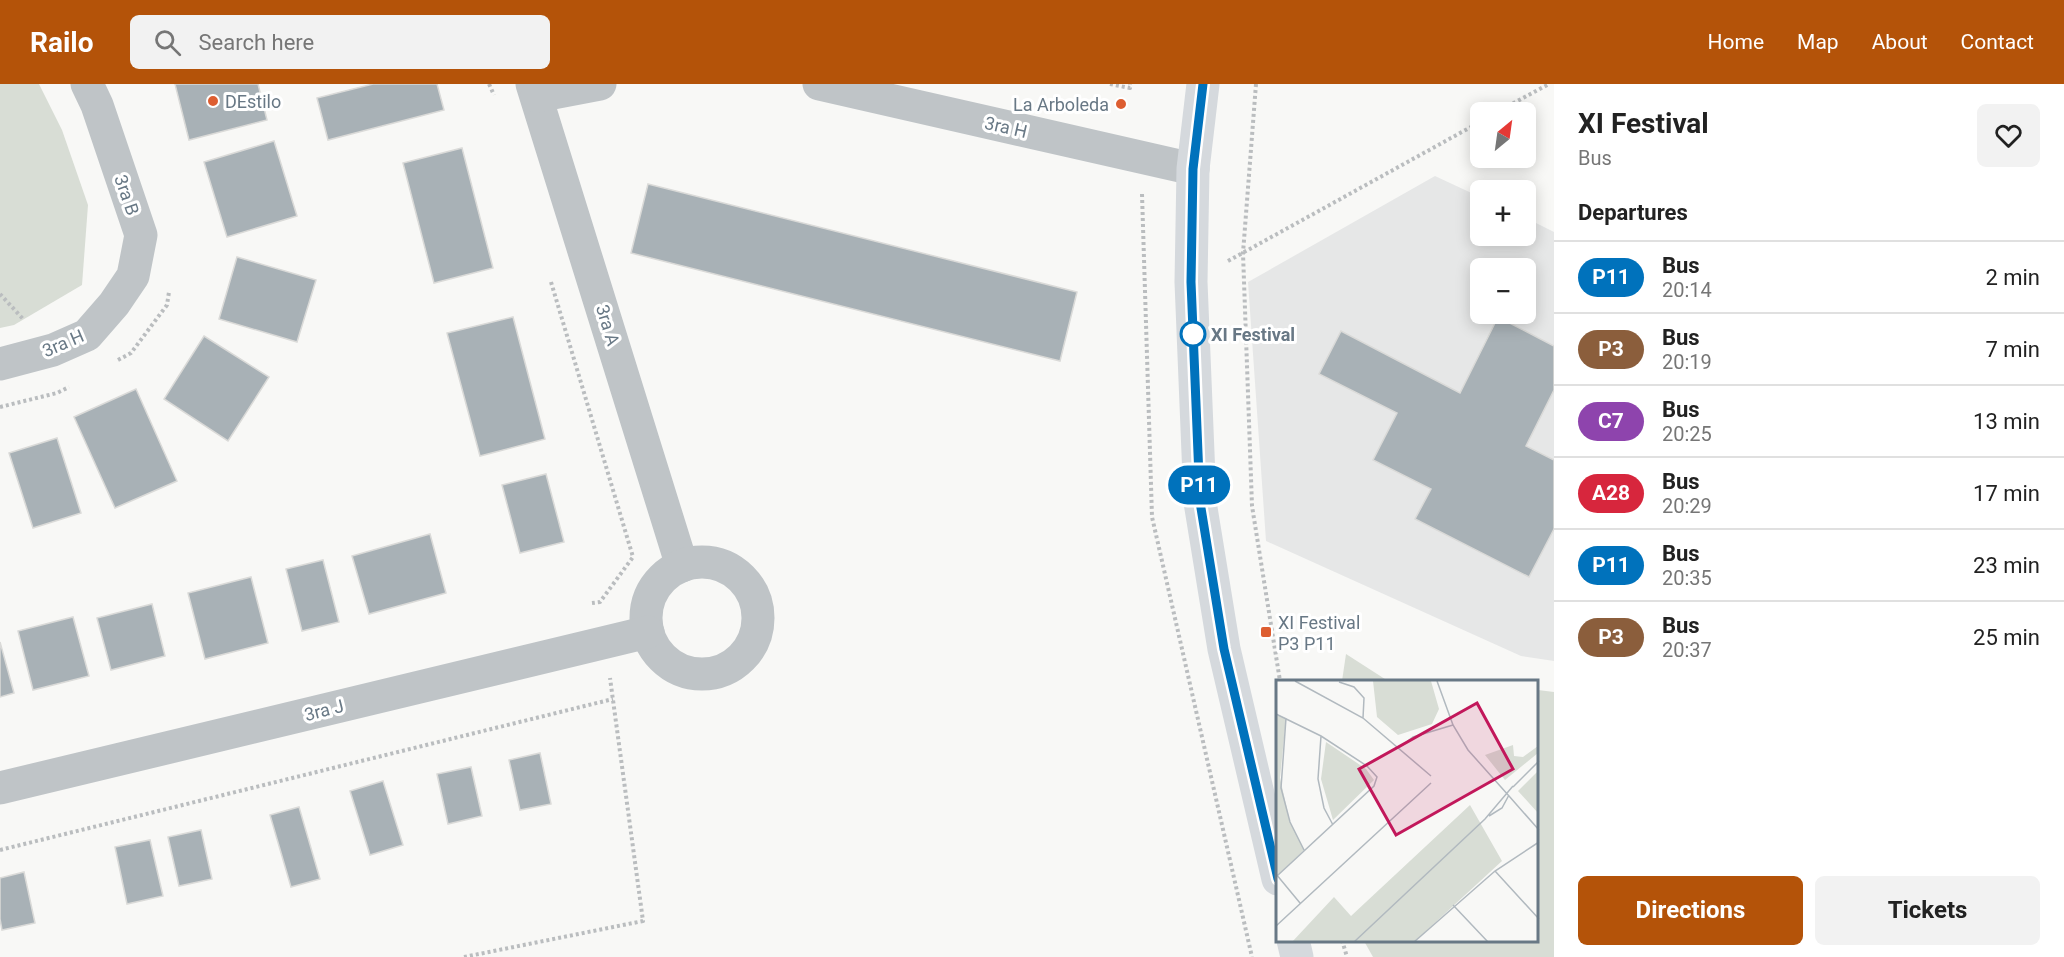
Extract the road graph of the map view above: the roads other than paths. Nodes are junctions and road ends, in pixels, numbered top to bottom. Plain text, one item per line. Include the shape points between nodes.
1 (87, 84) edge
2 (600, 84) edge
3 (819, 84) edge
4 (1203, 84) edge
5 (534, 90) edge
6 (1193, 169) junction
7 (114, 304) joint
8 (0, 364) edge
9 (682, 566) junction
10 (648, 632) junction
11 (0, 788) edge
12 (1276, 870) edge
13 (1293, 942) edge
14 (1297, 957) edge

1 - 7 street, 3ra B via 141,235 133,276
2 - 5 street
3 - 6 street, 3ra H
4 - 6 main road
5 - 9 street, 3ra A
6 - 12 main road via 1191,282 1200,502 1224,649
7 - 8 street, 3ra H via 87,335 53,350
9 - 10 street via 668,574 649,599
9 - 10 street via 710,563 736,573 749,587 757,605 753,641 744,656 730,666 715,673 697,674 666,660
10 - 11 street, 3ra J
13 - 14 main road

